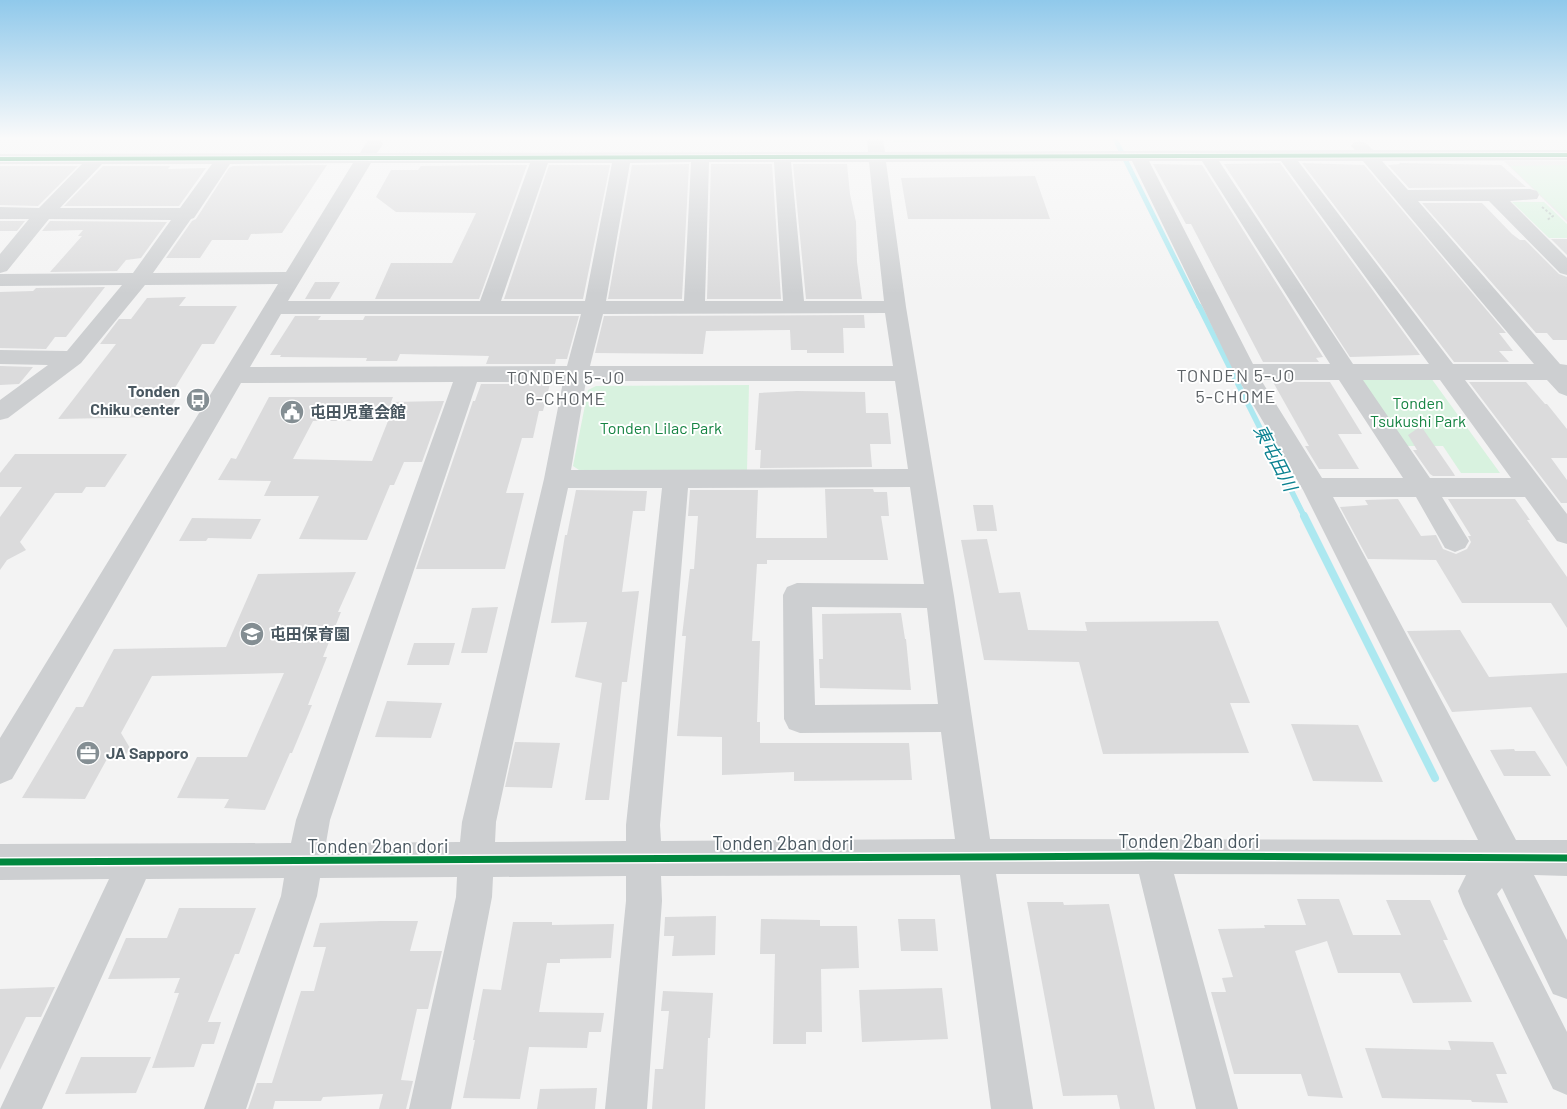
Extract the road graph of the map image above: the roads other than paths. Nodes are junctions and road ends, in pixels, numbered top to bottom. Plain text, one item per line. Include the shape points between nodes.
1 (66, 191) edge
2 (203, 191) edge
3 (345, 191) edge
4 (528, 191) edge
5 (616, 191) edge
6 (699, 191) edge
7 (785, 191) edge
8 (881, 191) edge
9 (1149, 191) edge
10 (1229, 191) edge
11 (1311, 191) edge
12 (1399, 191) edge
13 (1494, 195) junction
14 (1530, 195) dead end
15 (1404, 196) junction
16 (0, 213) edge
17 (44, 213) junction
18 (187, 214) junction
19 (0, 267) edge
20 (1567, 269) edge
21 (292, 278) junction
22 (0, 280) edge
23 (138, 280) junction
24 (594, 307) junction
25 (694, 307) junction
26 (794, 307) junction
27 (895, 307) junction
28 (274, 308) junction
29 (488, 308) junction
30 (0, 357) edge
31 (73, 358) junction
32 (1245, 372) junction
33 (1346, 372) junction
34 (1446, 372) junction
35 (906, 373) junction
36 (576, 374) junction
37 (233, 375) junction
38 (467, 376) junction
39 (1562, 377) edge
40 (0, 412) edge
41 (921, 478) junction
42 (557, 479) junction
43 (676, 479) junction
44 (1532, 487) junction
45 (1314, 488) junction
46 (1424, 489) junction
47 (1563, 524) edge
48 (1455, 541) dead end
49 (940, 596) junction
50 (955, 718) junction
51 (0, 768) edge
52 (1152, 856) junction
53 (976, 858) junction
54 (1506, 858) junction
55 (1567, 858) edge
56 (643, 859) junction
57 (477, 860) junction
58 (305, 861) junction
59 (0, 862) edge
60 (136, 862) junction
61 (1567, 980) edge
62 (1567, 1075) edge
63 (21, 1109) edge
64 (225, 1109) edge
65 (430, 1109) edge
66 (626, 1109) edge
67 (1012, 1109) edge
68 (1218, 1109) edge

1 - 17 street
2 - 18 street
3 - 21 street
4 - 29 street
5 - 24 street
6 - 25 street
7 - 26 street
8 - 27 street
9 - 32 street
10 - 33 street
11 - 34 street
12 - 15 street
13 - 14 street
13 - 15 street
13 - 20 street
15 - 39 street
16 - 17 street
17 - 18 street
17 - 19 street
18 - 23 street
21 - 23 street
21 - 28 street
22 - 23 street
23 - 31 street
24 - 25 street
24 - 29 street
24 - 36 street
25 - 26 street
26 - 27 street
27 - 35 street
28 - 29 street
28 - 37 street
30 - 31 street
31 - 40 street
32 - 33 street
32 - 45 street
33 - 34 street
33 - 46 street
34 - 39 street
34 - 44 street
35 - 36 street
35 - 41 street
36 - 38 street
36 - 42 street
37 - 38 street
37 - 51 street
38 - 58 street via 313,820
41 - 43 street
41 - 49 street
42 - 43 street
42 - 57 street via 479,822
43 - 56 street via 643,825
44 - 46 street
44 - 47 street
45 - 46 street
45 - 54 street
46 - 48 street
49 - 50 street
49 - 50 street via 797,595 800,719
50 - 53 street
52 - 53 street, Tonden 2ban dori
52 - 54 street, Tonden 2ban dori
52 - 68 street
53 - 56 street, Tonden 2ban dori
53 - 67 street
54 - 55 street, Tonden 2ban dori
54 - 61 street
54 - 62 street via 1476,891
56 - 57 street, Tonden 2ban dori
56 - 66 street via 644,901
57 - 58 street, Tonden 2ban dori
57 - 65 street via 474,897
58 - 60 street, Tonden 2ban dori
58 - 64 street via 299,896
59 - 60 street, Tonden 2ban dori
60 - 63 street

